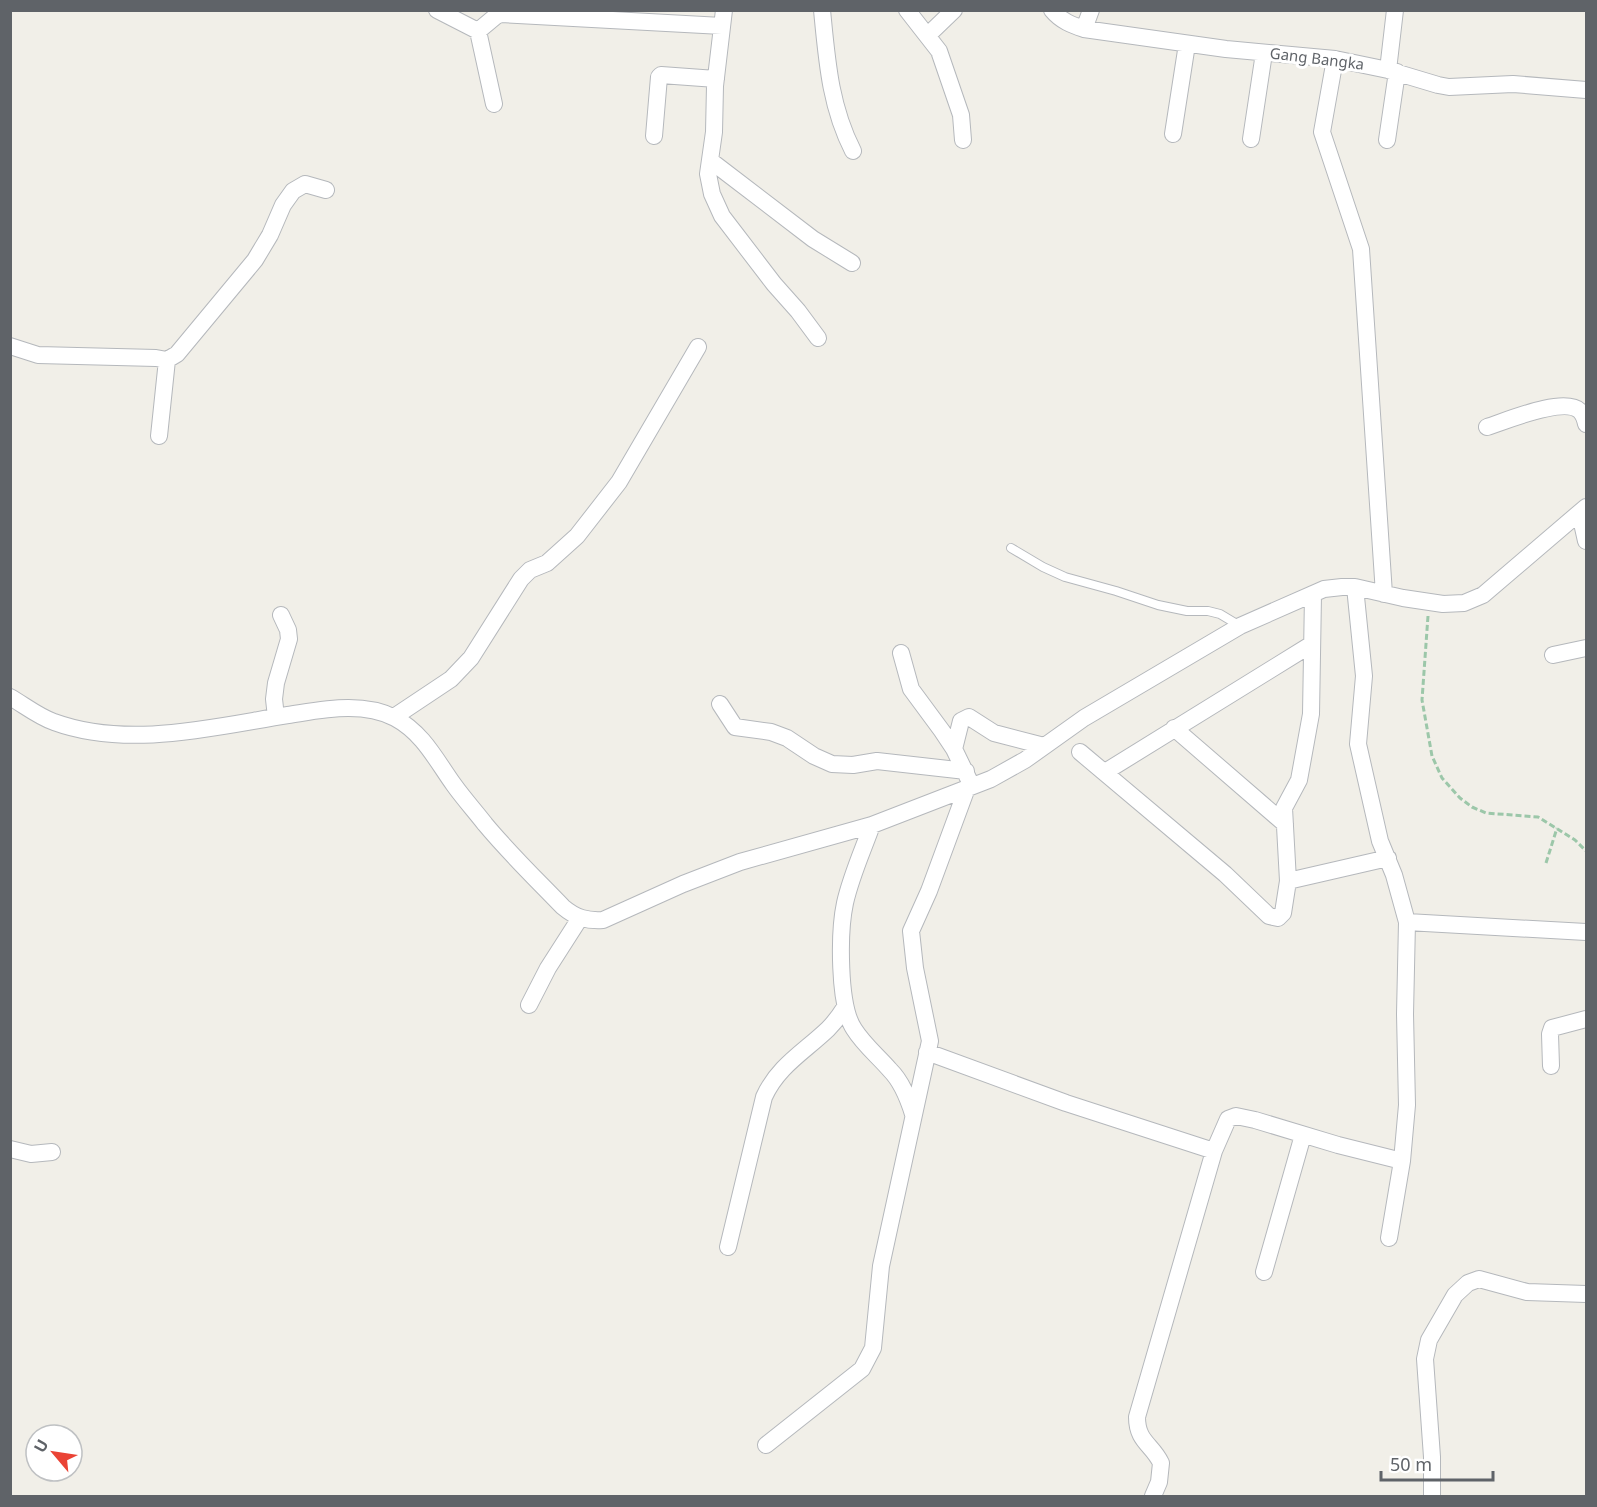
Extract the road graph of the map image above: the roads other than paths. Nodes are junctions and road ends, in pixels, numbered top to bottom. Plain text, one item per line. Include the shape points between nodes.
1 (437, 10) edge
2 (822, 10) edge
3 (907, 10) edge
4 (954, 10) edge
5 (1052, 10) edge
6 (1091, 10) edge
7 (1395, 10) edge
8 (723, 18) edge
9 (1084, 29) junction
10 (478, 31) junction
11 (928, 35) junction
12 (1187, 44) junction
13 (1264, 53) junction
14 (1335, 59) junction
15 (1392, 71) junction
16 (716, 79) junction
17 (1587, 90) edge
18 (494, 104) dead end
19 (1173, 134) dead end
20 (654, 136) dead end
21 (1251, 139) dead end
22 (963, 140) dead end
23 (1387, 141) dead end
24 (854, 151) dead end
25 (711, 161) junction
26 (326, 190) dead end
27 (852, 263) dead end
28 (818, 338) dead end
29 (10, 346) edge
30 (698, 347) dead end
31 (167, 360) junction
32 (1587, 424) edge
33 (1487, 427) dead end
34 (159, 436) dead end
35 (1583, 510) edge
36 (1587, 541) edge
37 (1011, 548) dead end
38 (1355, 587) junction
39 (1384, 594) junction
40 (1313, 595) junction
41 (281, 615) dead end
42 (1240, 626) junction
43 (1312, 644) junction
44 (1587, 648) edge
45 (901, 653) dead end
46 (1553, 655) dead end
47 (10, 697) edge
48 (720, 704) dead end
49 (276, 717) junction
50 (394, 717) junction
51 (1174, 728) junction
52 (1044, 746) junction
53 (954, 749) junction
54 (1080, 752) dead end
55 (1105, 772) junction
56 (968, 782) junction
57 (1285, 824) junction
58 (873, 825) junction
59 (1388, 858) junction
60 (1288, 881) junction
61 (580, 918) junction
62 (1407, 922) junction
63 (1587, 932) edge
64 (529, 1005) dead end
65 (845, 1007) junction
66 (1587, 1019) edge
67 (927, 1053) junction
68 (1551, 1066) dead end
69 (914, 1115) junction
70 (1303, 1135) junction
71 (10, 1149) edge
72 (1214, 1151) junction
73 (52, 1152) dead end
74 (1402, 1161) junction
75 (1389, 1238) dead end
76 (728, 1247) dead end
77 (1264, 1272) dead end
78 (1587, 1294) edge
79 (766, 1445) dead end
80 (1153, 1497) edge
81 (1432, 1497) edge

1 - 10 street
2 - 24 street via 835,106
3 - 11 street
4 - 11 street
5 - 9 street, Gang Bangka
6 - 9 street
7 - 15 street
8 - 10 street via 501,14
8 - 16 street
9 - 12 street, Gang Bangka
10 - 18 street
11 - 22 street via 939,51 961,115
12 - 13 street, Gang Bangka
12 - 19 street
13 - 14 street, Gang Bangka
13 - 21 street
14 - 15 street, Gang Bangka
14 - 39 street via 1322,132 1361,249
15 - 17 street, Gang Bangka via 1449,87 1513,84
15 - 23 street
16 - 20 street via 662,74
16 - 25 street
25 - 27 street via 813,239
25 - 28 street via 708,174 722,216
26 - 31 street via 305,184 293,191 255,260 177,354
29 - 31 street via 38,355
30 - 50 street via 619,482 577,536 521,579 471,658 451,679
31 - 34 street
32 - 33 street via 1582,412 1566,406 1538,410
35 - 36 street
35 - 39 street via 1475,600 1429,603
37 - 42 lane via 1065,577 1158,605 1220,614
38 - 39 street
38 - 40 street via 1324,589
38 - 59 street via 1364,676 1358,744 1380,841
40 - 42 street
40 - 43 street
41 - 49 street via 289,639 276,683
42 - 52 street via 1084,717
43 - 51 street
43 - 57 street via 1311,714 1299,780 1284,808
44 - 46 street
45 - 53 street via 911,689
47 - 49 street via 51,721 130,735
48 - 56 street via 735,727 787,738 832,764 877,761
49 - 50 street via 333,708 363,709
50 - 61 street via 425,743 455,787 500,840 563,907
51 - 55 street
51 - 57 street
52 - 53 street via 994,733 969,717 961,722
52 - 56 street via 991,779
53 - 56 street
54 - 55 street
55 - 60 street via 1269,916 1278,918 1283,913
56 - 58 street via 938,801
56 - 67 street via 911,932 930,1041
57 - 60 street
58 - 61 street via 740,862 603,920
58 - 65 street via 845,903 841,943
59 - 60 street
59 - 62 street
61 - 64 street
62 - 63 street
62 - 74 street via 1407,1105
65 - 69 street via 852,1027 908,1095
65 - 76 street via 830,1028 777,1074 764,1097
66 - 68 street via 1552,1028
67 - 69 street
67 - 72 street
69 - 79 street via 881,1266 873,1348 862,1369
70 - 72 street via 1236,1116 1228,1119
70 - 74 street
70 - 77 street
71 - 73 street via 31,1154
72 - 80 street via 1137,1417 1142,1440 1161,1463
74 - 75 street
78 - 81 street via 1527,1292 1479,1278 1468,1282 1455,1295 1429,1340 1425,1359

